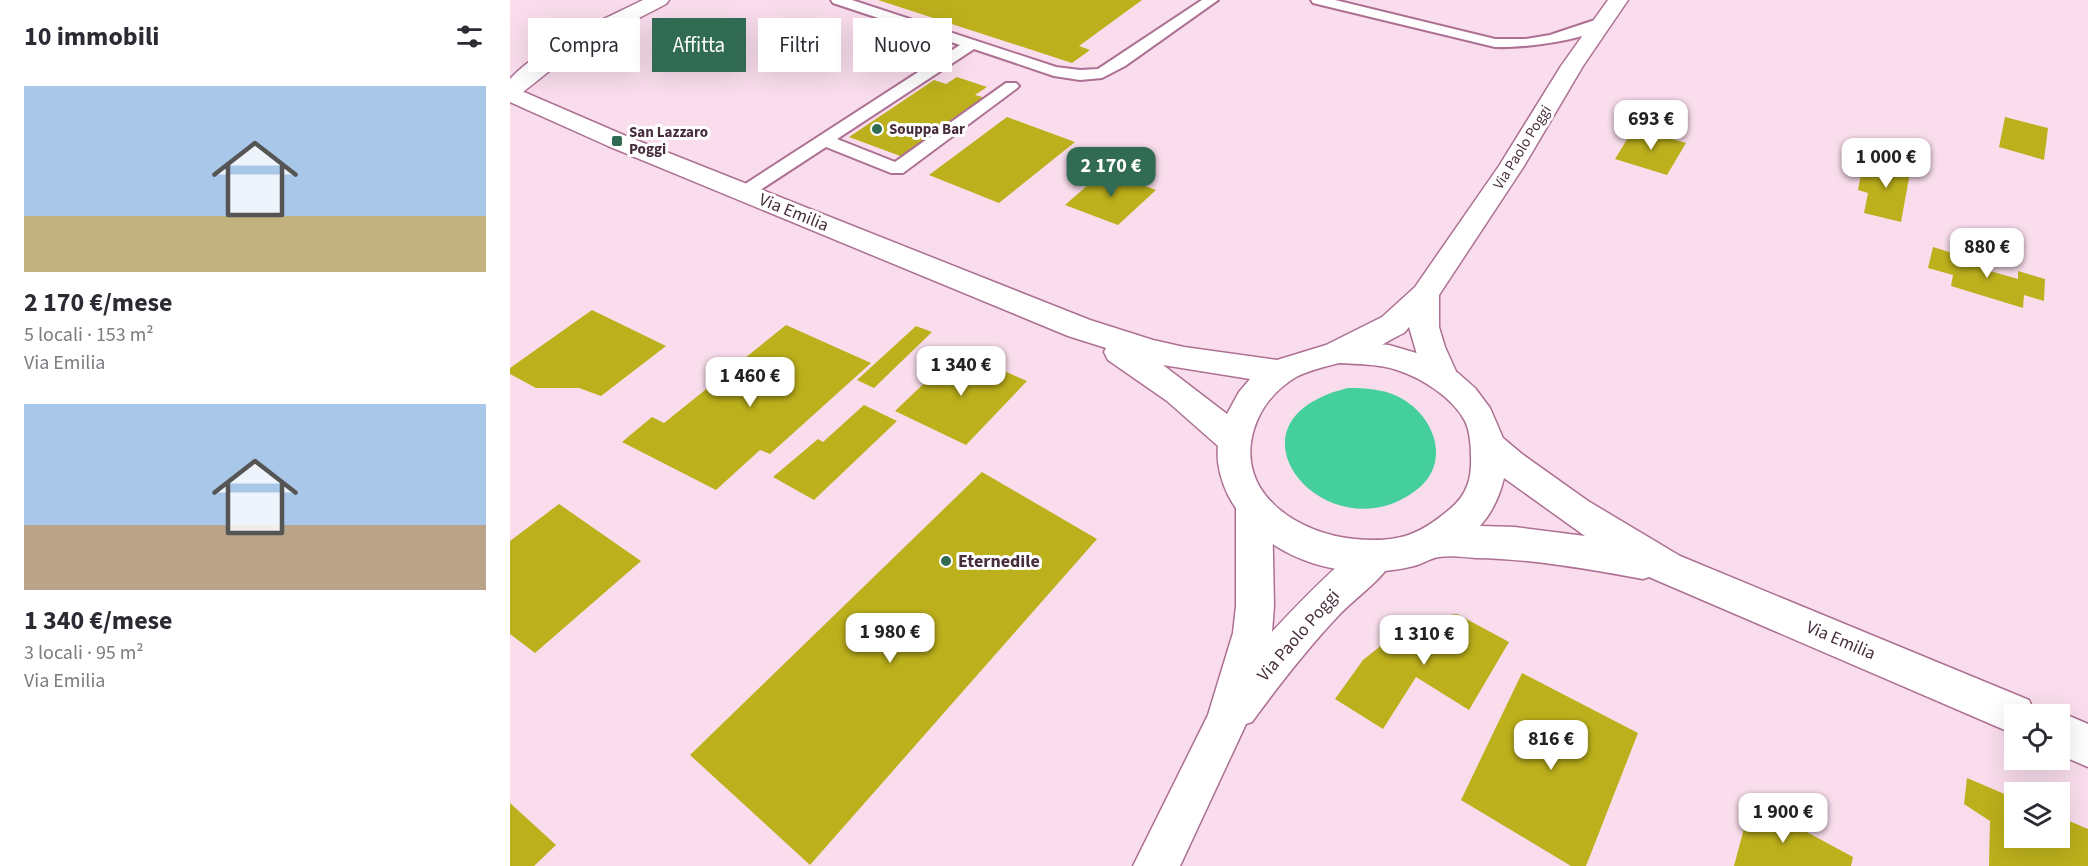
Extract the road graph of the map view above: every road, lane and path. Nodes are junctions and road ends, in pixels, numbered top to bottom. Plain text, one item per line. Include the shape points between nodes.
1 (659, 0) edge
2 (838, 0) edge
3 (1211, 0) edge
4 (1318, 0) edge
5 (1618, 0) edge
6 (1604, 21) junction
7 (972, 44) junction
8 (1011, 86) dead end
9 (510, 93) edge
10 (824, 140) junction
11 (745, 192) junction
12 (1425, 294) junction
13 (1079, 328) junction
14 (1339, 352) junction
15 (1281, 372) junction
16 (1443, 378) junction
17 (1233, 440) junction
18 (1489, 446) junction
19 (1254, 507) junction
20 (1437, 541) junction
21 (1377, 556) junction
22 (1667, 568) junction
23 (2004, 710) edge
24 (1227, 721) junction
25 (2070, 738) edge
26 (2088, 746) edge
27 (1155, 866) edge

1 - 9 main road via 548,60
2 - 7 lane
3 - 7 lane via 1102,73 1054,71
4 - 6 lane via 1495,43 1549,41
5 - 6 main road, Via Paolo Poggi
6 - 12 main road, Via Paolo Poggi
7 - 10 lane
8 - 10 lane via 897,169
9 - 11 main road, Via Emilia
10 - 11 lane
11 - 13 main road, Via Emilia
12 - 14 main road, Via Paolo Poggi via 1393,325
12 - 16 main road via 1424,325 1430,351
13 - 15 main road, Via Emilia via 1184,358
13 - 17 main road, Via Emilia via 1165,380 1198,405
14 - 15 main road via 1305,360
14 - 16 main road via 1393,356
15 - 17 main road via 1249,402
16 - 18 main road via 1470,403
17 - 19 main road via 1236,473
18 - 20 main road via 1489,473 1480,499 1465,520
18 - 22 main road, Via Emilia via 1552,496
19 - 21 main road via 1278,529 1311,547 1344,555
19 - 24 main road, Via Paolo Poggi via 1252,633
20 - 21 main road
20 - 22 main road, Via Emilia via 1515,543
21 - 24 main road, Via Paolo Poggi via 1286,644
22 - 23 main road, Via Emilia
24 - 27 main road, Via Paolo Poggi
25 - 26 main road

